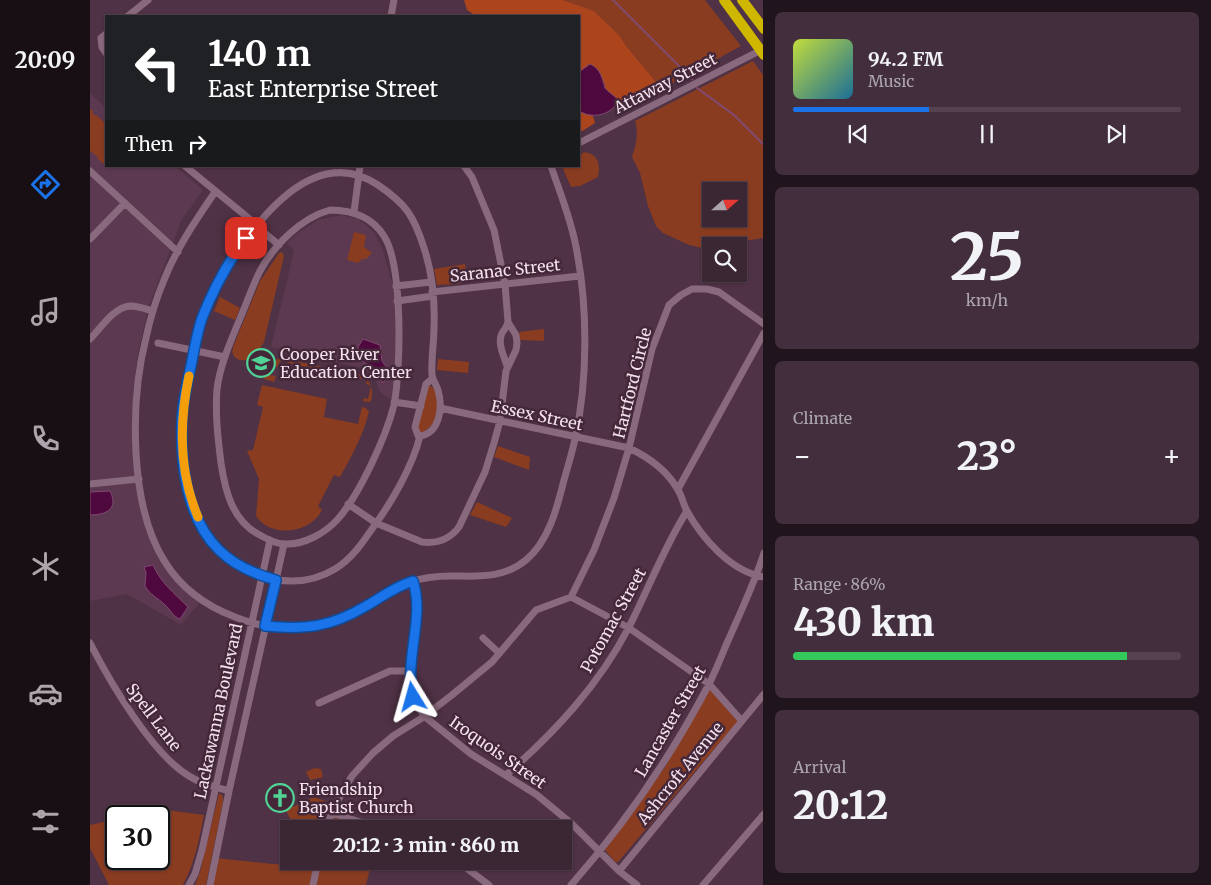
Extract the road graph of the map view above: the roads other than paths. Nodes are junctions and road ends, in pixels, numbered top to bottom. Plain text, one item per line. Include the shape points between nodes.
1 (148, 0) edge
2 (394, 0) edge
3 (724, 0) edge
4 (742, 0) edge
5 (129, 15) edge
6 (391, 15) edge
7 (763, 28) edge
8 (105, 35) edge
9 (763, 50) edge
10 (105, 51) edge
11 (763, 54) edge
12 (580, 142) edge
13 (360, 167) edge
14 (465, 167) edge
15 (550, 167) edge
16 (193, 169) edge
17 (90, 171) edge
18 (359, 176) junction
19 (215, 192) junction
20 (125, 203) junction
21 (354, 212) junction
22 (256, 226) junction
23 (90, 239) edge
24 (279, 245) junction
25 (178, 252) junction
26 (580, 276) junction
27 (431, 282) junction
28 (505, 284) junction
29 (396, 286) junction
30 (432, 294) junction
31 (397, 301) junction
32 (153, 311) junction
33 (508, 322) junction
34 (763, 323) edge
35 (763, 335) edge
36 (90, 339) edge
37 (158, 344) dead end
38 (194, 351) junction
39 (225, 357) junction
40 (507, 366) junction
41 (432, 379) junction
42 (394, 402) junction
43 (421, 406) junction
44 (440, 408) junction
45 (500, 421) junction
46 (420, 436) junction
47 (575, 437) junction
48 (629, 448) junction
49 (139, 479) junction
50 (90, 484) edge
51 (678, 489) junction
52 (348, 504) junction
53 (687, 511) junction
54 (376, 523) junction
55 (270, 540) junction
56 (284, 544) junction
57 (763, 559) edge
58 (262, 576) junction
59 (760, 577) edge
60 (276, 580) junction
61 (413, 581) junction
62 (571, 597) junction
63 (251, 623) junction
64 (265, 626) junction
65 (629, 628) junction
66 (483, 638) dead end
67 (90, 643) edge
68 (499, 654) junction
69 (410, 671) junction
70 (709, 684) junction
71 (763, 695) edge
72 (319, 703) dead end
73 (424, 716) junction
74 (742, 720) junction
75 (506, 775) junction
76 (216, 787) junction
77 (229, 791) junction
78 (332, 813) junction
79 (763, 815) edge
80 (329, 820) edge
81 (354, 820) edge
82 (600, 852) junction
83 (316, 870) edge
84 (468, 870) edge
85 (619, 871) junction
86 (189, 885) edge
87 (210, 885) edge
88 (313, 885) edge
89 (489, 885) edge
90 (571, 885) edge
91 (636, 885) edge
92 (704, 885) edge

1 - 5 street
2 - 6 street
3 - 11 highway
4 - 7 highway
8 - 10 street via 100,43
9 - 12 street, Attaway Street
13 - 18 street
14 - 28 street via 494,230
15 - 26 street via 569,217
16 - 19 street
17 - 20 street
18 - 21 street
18 - 22 street via 337,172 316,177 287,194
18 - 27 street via 396,198 409,212 425,250
19 - 22 street
19 - 25 street via 191,226
20 - 23 street
20 - 25 street
21 - 24 street via 330,210 318,213 305,220
21 - 29 street via 383,235 391,251
22 - 24 street
22 - 38 street via 222,275 202,318
24 - 39 street via 260,270
25 - 32 street via 164,278
26 - 28 street, Saranac Street
26 - 47 street via 584,359
27 - 29 street
27 - 30 street
28 - 30 street, Saranac Street
28 - 33 street
29 - 31 street
30 - 31 street, Saranac Street
30 - 41 street
31 - 42 street via 400,341
32 - 36 street via 124,307
32 - 49 street via 135,404
33 - 40 street via 501,334 501,348
33 - 40 street via 517,343
34 - 48 street, Hartford Circle via 719,292 707,289 692,289 669,305 652,349
35 - 51 street
37 - 38 street
38 - 39 street
38 - 58 street via 182,417 183,465 192,501 203,528 219,550 247,571
39 - 55 street via 217,409 224,483 228,498 244,523
40 - 45 street
41 - 43 street via 426,384
41 - 44 street via 438,389
42 - 43 street
42 - 52 street via 390,421 368,471
43 - 46 street via 415,427
44 - 45 street, Essex Street
44 - 46 street via 435,428
45 - 47 street, Essex Street
45 - 54 street via 485,472 453,534 442,541 429,543
46 - 54 street via 396,492
47 - 48 street, Essex Street
47 - 61 street via 551,523 539,546 524,561 494,575
48 - 51 street, Hartford Circle via 662,469
48 - 62 street via 598,541
49 - 50 street
49 - 63 street via 155,543 176,577 206,604
51 - 53 street, Hartford Circle
52 - 54 street
52 - 56 street via 327,529 307,540
53 - 59 street, Hartford Circle via 720,554 744,571
53 - 65 street, Potomac Street
54 - 60 street via 355,552 336,569 300,582
55 - 56 street
55 - 58 street, Lackawanna Boulevard
56 - 60 street, Lackawanna Boulevard
57 - 59 street, Lancaster Street
58 - 60 street
58 - 63 street, Lackawanna Boulevard
59 - 70 street, Lancaster Street
60 - 64 street, Lackawanna Boulevard
61 - 64 street via 396,587 334,622 296,629
61 - 69 street, Iroquois Street via 417,598
62 - 65 street
62 - 68 street via 536,610
63 - 64 street
63 - 76 street, Lackawanna Boulevard
64 - 77 street, Lackawanna Boulevard
65 - 70 street
65 - 75 street, Potomac Street via 596,681 575,707 540,746
66 - 68 street
67 - 76 street, Spell Lane via 124,701 166,757 194,780
68 - 73 street
69 - 72 street via 390,671
69 - 73 street, Iroquois Street via 413,697
70 - 74 street
70 - 82 street, Lancaster Street via 675,745 634,808
71 - 74 street, Ashcroft Avenue
73 - 75 street, Iroquois Street via 471,754
73 - 78 street via 392,736 354,772
74 - 85 street, Ashcroft Avenue
75 - 82 street, Iroquois Street via 537,795
76 - 77 street, Spell Lane
76 - 86 street, Lackawanna Boulevard via 202,850
77 - 87 street, Lackawanna Boulevard
78 - 80 street
78 - 81 street
79 - 92 street
82 - 85 street, Iroquois Street
82 - 90 street, Lancaster Street
83 - 88 street
84 - 89 street
85 - 91 street, Iroquois Street

